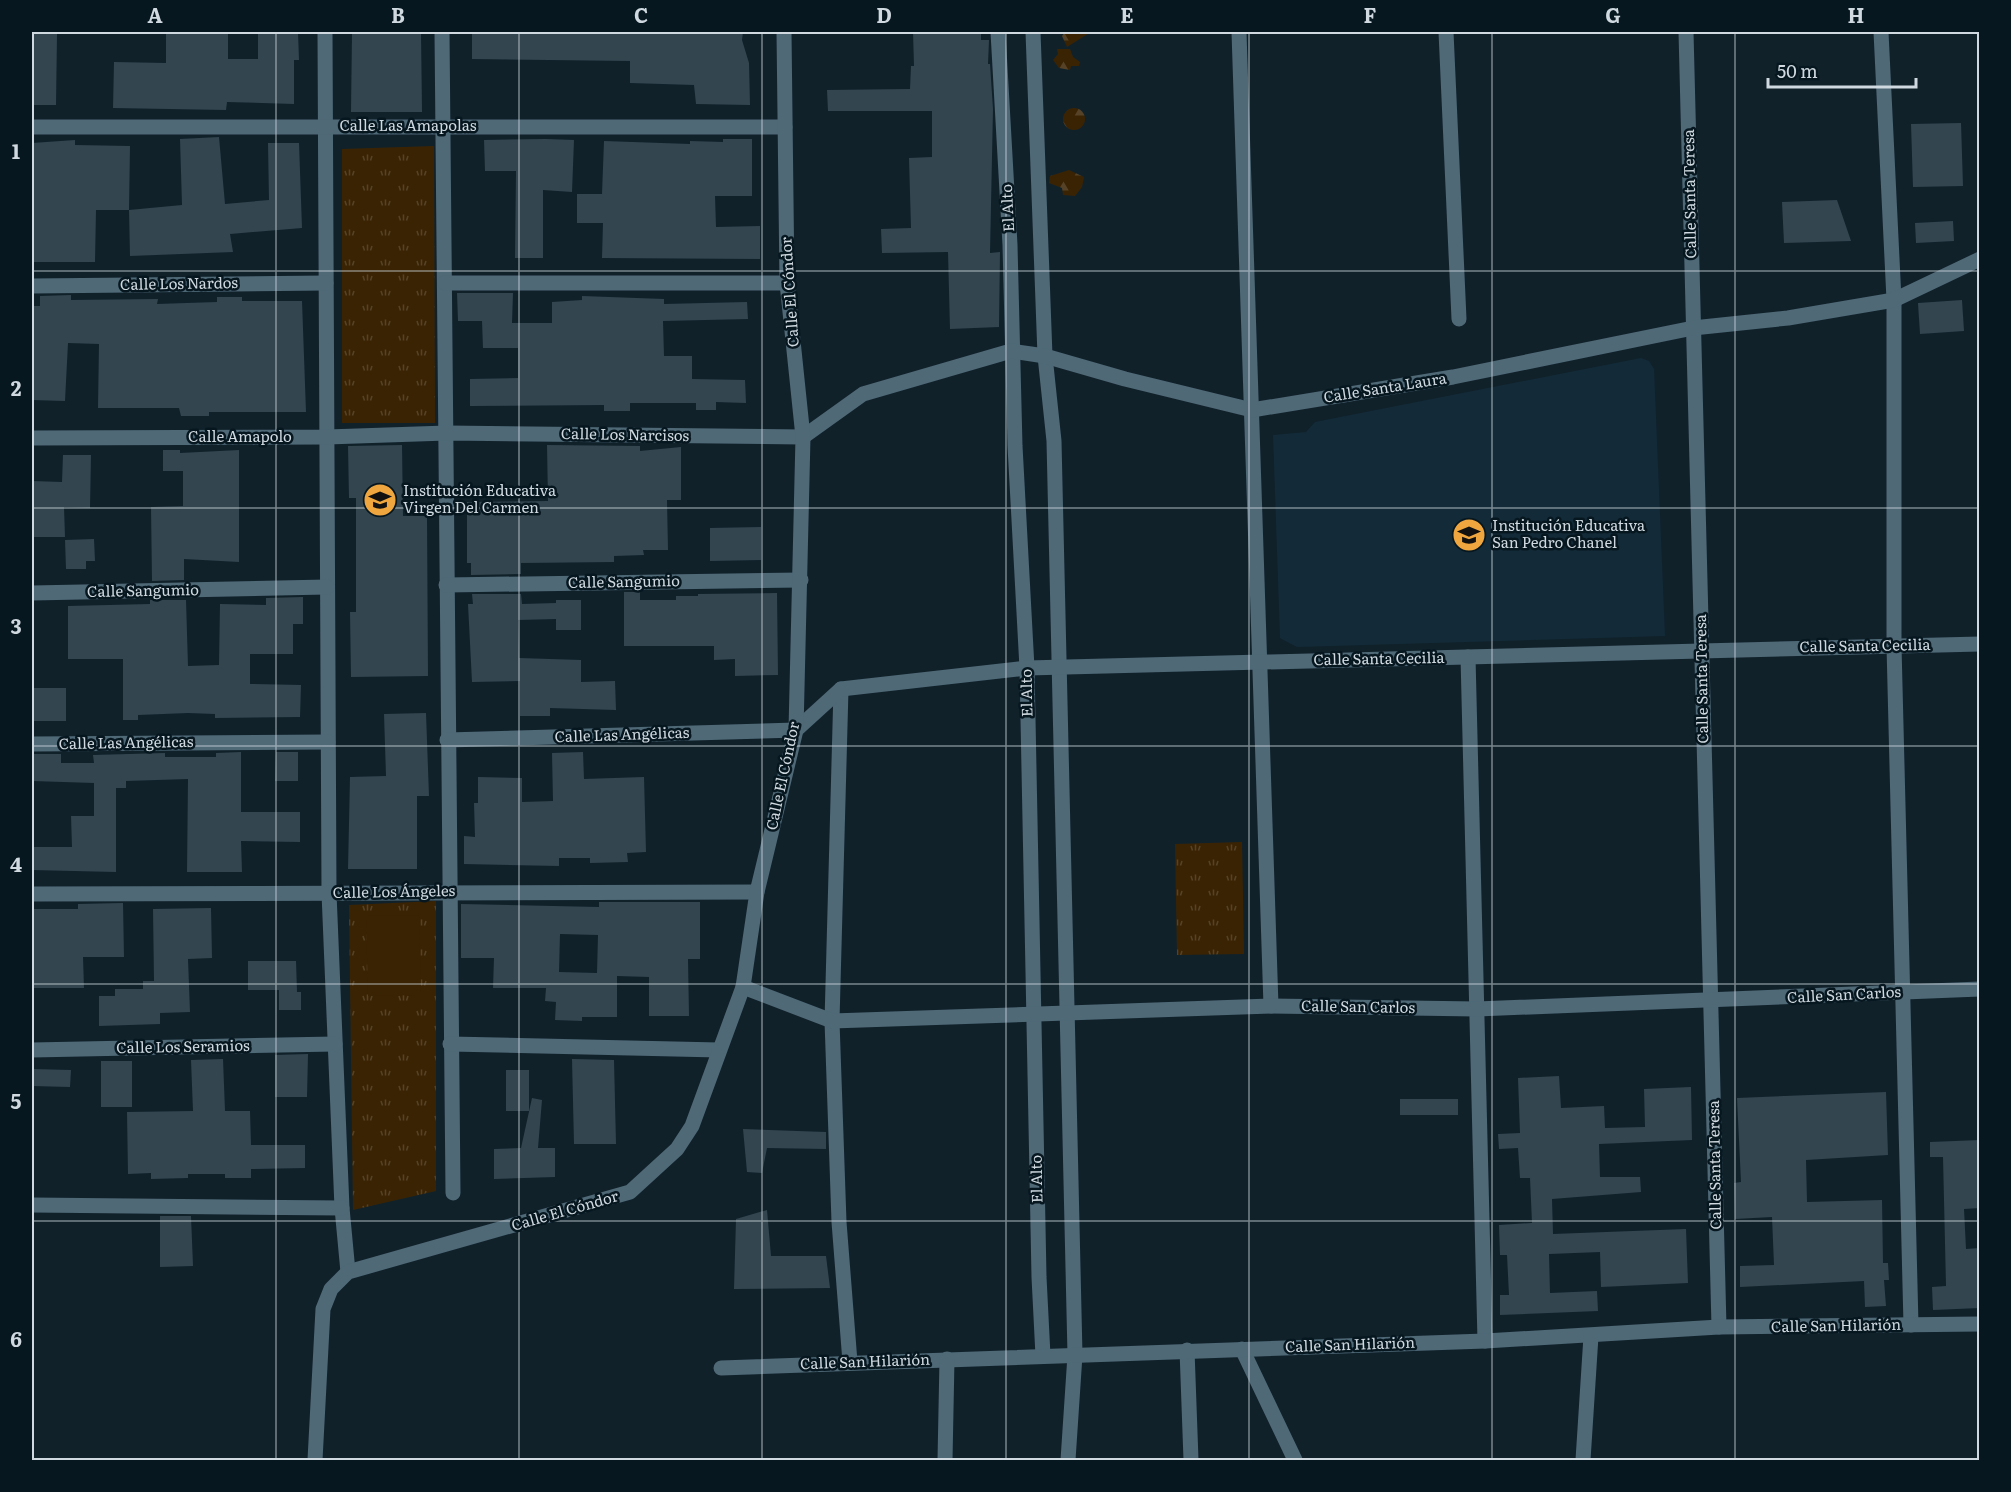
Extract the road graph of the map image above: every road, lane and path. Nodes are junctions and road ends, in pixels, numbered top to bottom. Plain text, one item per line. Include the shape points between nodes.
1 (325, 32) edge
2 (442, 32) edge
3 (784, 32) edge
4 (998, 32) edge
5 (1033, 32) edge
6 (1239, 32) edge
7 (1446, 32) edge
8 (1686, 32) edge
9 (1881, 32) edge
10 (442, 126) junction
11 (32, 127) edge
12 (325, 127) junction
13 (785, 127) junction
14 (1980, 259) edge
15 (326, 283) junction
16 (445, 283) junction
17 (787, 283) junction
18 (32, 286) edge
19 (1894, 300) junction
20 (1459, 319) dead end
21 (1693, 328) junction
22 (1011, 351) junction
23 (1046, 356) junction
24 (1252, 410) junction
25 (447, 433) junction
26 (327, 437) junction
27 (803, 437) junction
28 (32, 438) edge
29 (801, 580) junction
30 (447, 585) junction
31 (327, 587) junction
32 (32, 593) edge
33 (1980, 644) edge
34 (1894, 646) junction
35 (1702, 651) junction
36 (1468, 657) junction
37 (1258, 662) junction
38 (1059, 667) junction
39 (1027, 668) junction
40 (841, 688) junction
41 (796, 730) junction
42 (447, 740) junction
43 (328, 742) junction
44 (32, 744) edge
45 (449, 891) junction
46 (758, 892) junction
47 (329, 893) junction
48 (32, 894) edge
49 (743, 987) junction
50 (1980, 988) edge
51 (1903, 992) junction
52 (1710, 1001) junction
53 (1271, 1005) junction
54 (1477, 1010) junction
55 (1067, 1014) junction
56 (1034, 1015) junction
57 (832, 1021) junction
58 (334, 1044) junction
59 (450, 1044) junction
60 (32, 1050) edge
61 (719, 1050) junction
62 (453, 1193) dead end
63 (32, 1205) edge
64 (342, 1208) junction
65 (348, 1272) junction
66 (1980, 1324) edge
67 (1911, 1325) junction
68 (1719, 1327) junction
69 (1591, 1336) junction
70 (1485, 1341) junction
71 (1242, 1349) junction
72 (1187, 1350) junction
73 (1075, 1355) junction
74 (1042, 1356) junction
75 (947, 1359) junction
76 (850, 1362) junction
77 (721, 1368) dead end
78 (315, 1461) edge
79 (945, 1461) edge
80 (1068, 1461) edge
81 (1191, 1461) edge
82 (1295, 1461) edge
83 (1583, 1461) edge

1 - 12 street
2 - 10 street
3 - 13 street, Calle El Cóndor
4 - 22 street, El Alto via 1010,245
5 - 23 street, El Alto
6 - 24 street
7 - 20 street
8 - 21 street, Calle Santa Teresa
9 - 19 street
10 - 12 street, Calle Las Amapolas
10 - 13 street, Calle Las Amapolas
10 - 16 street
11 - 12 street, Calle Las Amapolas
12 - 15 street
13 - 17 street, Calle El Cóndor
14 - 19 street, Calle Santa Laura
15 - 18 street, Calle Los Nardos
15 - 26 street
16 - 17 street
16 - 25 street
17 - 27 street, Calle El Cóndor
19 - 21 street, Calle Santa Laura via 1788,318
19 - 34 street
21 - 24 street, Calle Santa Laura via 1453,377
21 - 35 street, Calle Santa Teresa
22 - 23 street, Calle Santa Laura
22 - 27 street, Calle Santa Laura via 863,394
22 - 39 street, El Alto
23 - 24 street, Calle Santa Laura via 1125,380
23 - 38 street, El Alto via 1054,441
24 - 37 street
25 - 26 street, Calle Amapolo
25 - 27 street, Calle Los Narcisos
25 - 30 street
26 - 28 street, Calle Amapolo
26 - 31 street
27 - 29 street, Calle El Cóndor
29 - 30 street, Calle Sangumio
29 - 41 street, Calle El Cóndor
30 - 42 street
31 - 32 street, Calle Sangumio
31 - 43 street
33 - 34 street, Calle Santa Cecilia
34 - 35 street, Calle Santa Cecilia
34 - 51 street
35 - 36 street, Calle Santa Cecilia
35 - 52 street, Calle Santa Teresa
36 - 37 street, Calle Santa Cecilia
36 - 54 street
37 - 38 street, Calle Santa Cecilia
37 - 53 street
38 - 39 street, Calle Santa Cecilia
38 - 55 street, El Alto
39 - 40 street, Calle Santa Cecilia
39 - 56 street, El Alto
40 - 41 street
40 - 57 street
41 - 42 street, Calle Las Angélicas
41 - 46 street, Calle El Cóndor
42 - 45 street
43 - 44 street, Calle Las Angélicas
43 - 47 street
45 - 46 street, Calle Los Ángeles
45 - 47 street, Calle Los Ángeles
45 - 59 street
46 - 49 street, Calle El Cóndor
47 - 48 street, Calle Los Ángeles
47 - 58 street
49 - 57 street, Calle San Carlos
49 - 61 street, Calle El Cóndor
50 - 51 street, Calle San Carlos
51 - 52 street, Calle San Carlos
51 - 67 street
52 - 54 street, Calle San Carlos
52 - 68 street, Calle Santa Teresa
53 - 54 street, Calle San Carlos
53 - 55 street, Calle San Carlos
54 - 70 street
55 - 56 street, Calle San Carlos
55 - 73 street, El Alto
56 - 57 street, Calle San Carlos
56 - 74 street, El Alto
57 - 76 street via 839,1222
58 - 60 street, Calle Los Seramios
58 - 64 street
59 - 61 street
59 - 62 street
61 - 65 street, Calle El Cóndor via 692,1126 677,1149 630,1192
63 - 64 street
64 - 65 street
65 - 78 street via 331,1289 323,1309
66 - 67 street, Calle San Hilarión
67 - 68 street, Calle San Hilarión
68 - 69 street, Calle San Hilarión
69 - 70 street, Calle San Hilarión
69 - 83 street
70 - 71 street, Calle San Hilarión
71 - 72 street, Calle San Hilarión
71 - 82 street
72 - 73 street, Calle San Hilarión
72 - 81 street
73 - 74 street, Calle San Hilarión
73 - 80 street, El Alto
74 - 75 street, Calle San Hilarión
75 - 76 street, Calle San Hilarión
75 - 79 street
76 - 77 street, Calle San Hilarión

